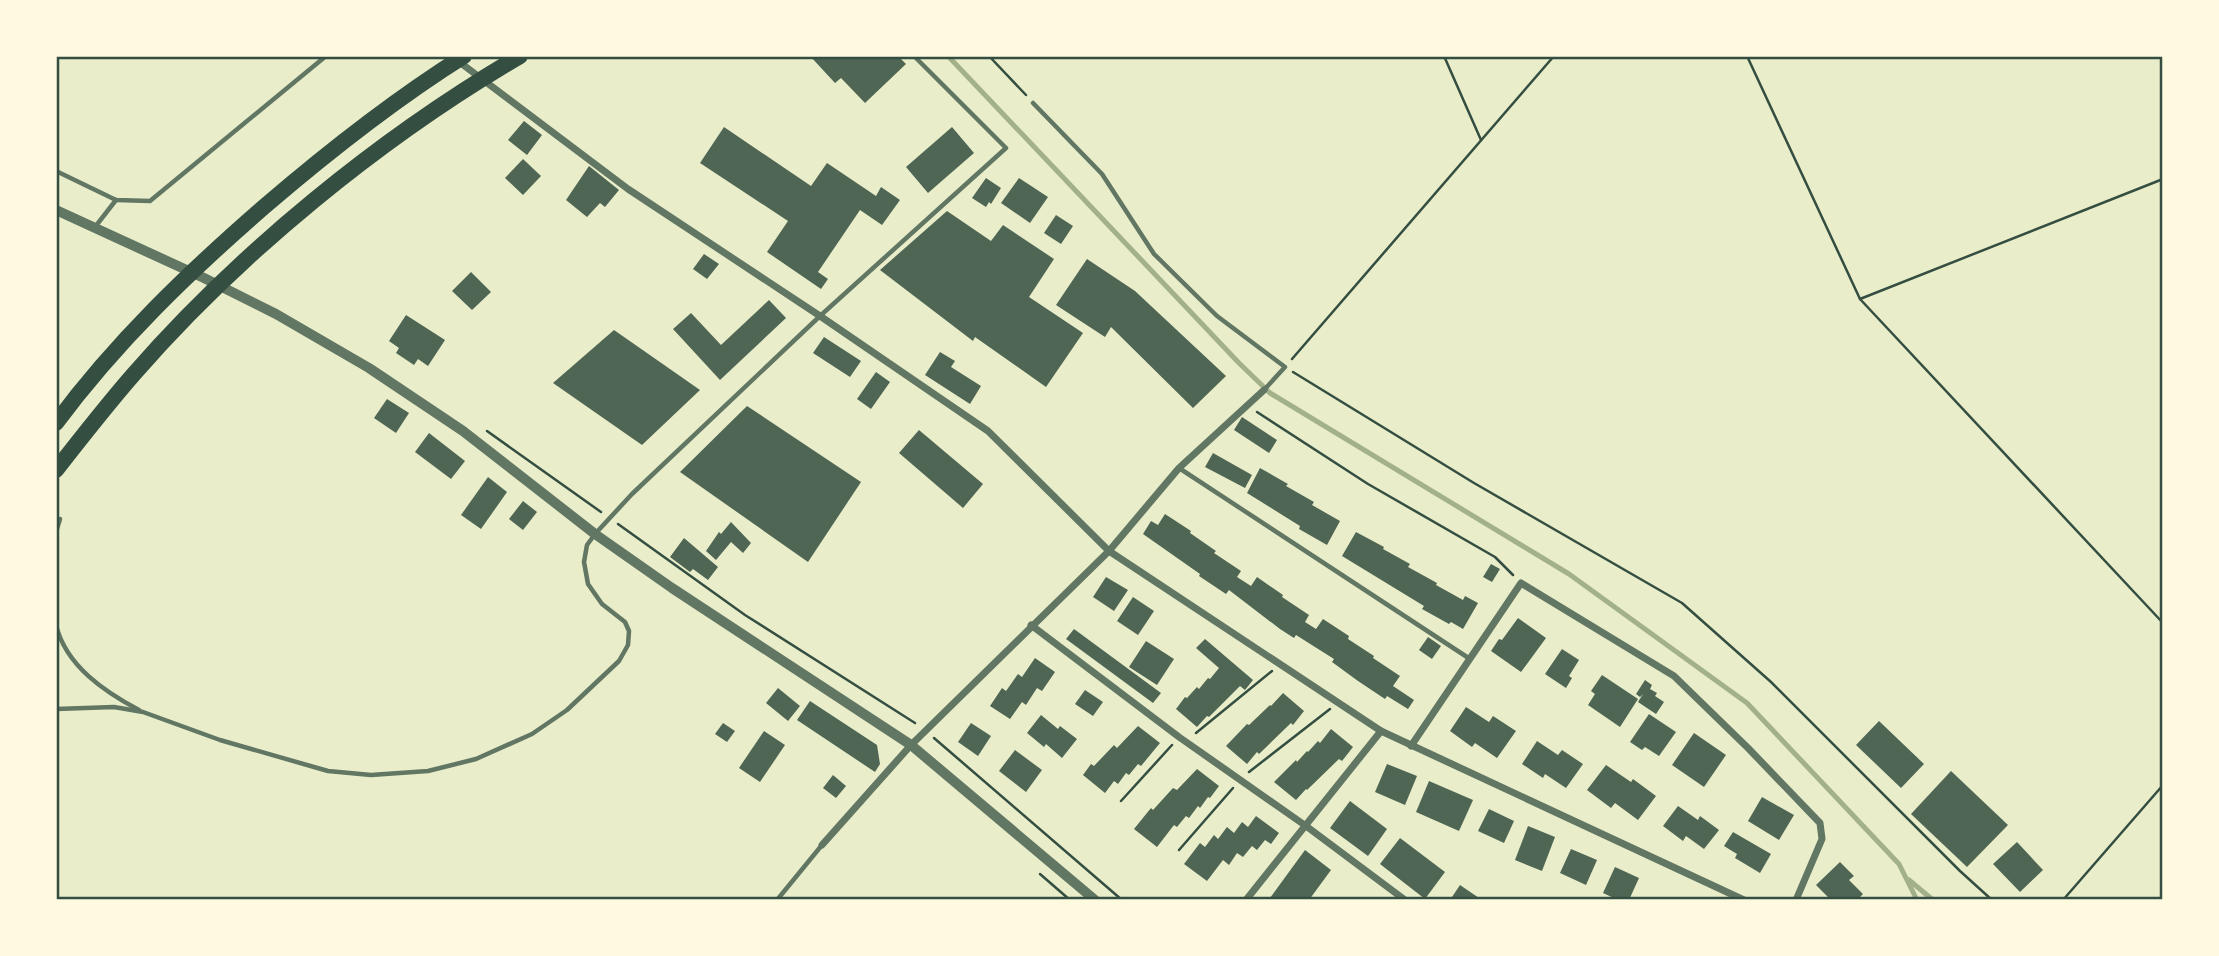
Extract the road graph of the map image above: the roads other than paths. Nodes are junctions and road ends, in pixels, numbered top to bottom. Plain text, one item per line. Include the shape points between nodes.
1 (326, 56) edge
2 (452, 56) edge
3 (464, 56) edge
4 (520, 56) edge
5 (914, 56) edge
6 (1033, 103) road end
7 (56, 171) edge
8 (116, 200) junction
9 (56, 210) edge
10 (94, 228) junction
11 (820, 316) junction
12 (1264, 390) joint
13 (56, 423) edge
14 (1179, 468) junction
15 (56, 470) edge
16 (60, 519) dead end
17 (56, 532) edge
18 (595, 534) junction
19 (1109, 551) junction
20 (56, 625) edge
21 (1031, 625) junction
22 (1471, 659) junction
23 (56, 709) edge
24 (143, 712) junction
25 (1381, 731) junction
26 (911, 745) junction
27 (1411, 746) junction
28 (1306, 826) junction
29 (822, 845) joint
30 (777, 900) edge
31 (1096, 900) edge
32 (1246, 900) edge
33 (1405, 900) edge
34 (1744, 900) edge
35 (1796, 900) edge

1 - 8 lane via 150,201
2 - 11 street via 628,189
3 - 13 highway via 334,149 208,256
4 - 15 highway via 403,133 236,270 134,374
5 - 11 lane via 1006,148
6 - 12 lane via 1102,174 1154,254 1217,316 1285,367
7 - 8 lane
8 - 10 lane
9 - 10 street
10 - 18 street via 276,314 369,368 463,431
11 - 18 lane
11 - 19 street via 988,431
12 - 14 street
14 - 19 street
14 - 22 lane
16 - 17 lane
18 - 24 lane via 584,562 588,584 601,604 625,622 628,645 619,660 567,710 532,734 475,759 428,771 371,775 328,771
18 - 26 street
19 - 21 street
19 - 25 street
20 - 24 lane via 70,656 91,678
21 - 26 street
21 - 28 street
22 - 27 street
22 - 35 street via 1521,583 1674,676 1820,823 1822,839
23 - 24 lane via 114,707
25 - 27 street
25 - 28 street
26 - 29 street
26 - 31 street
27 - 34 street
28 - 32 street
28 - 33 street
29 - 30 lane

